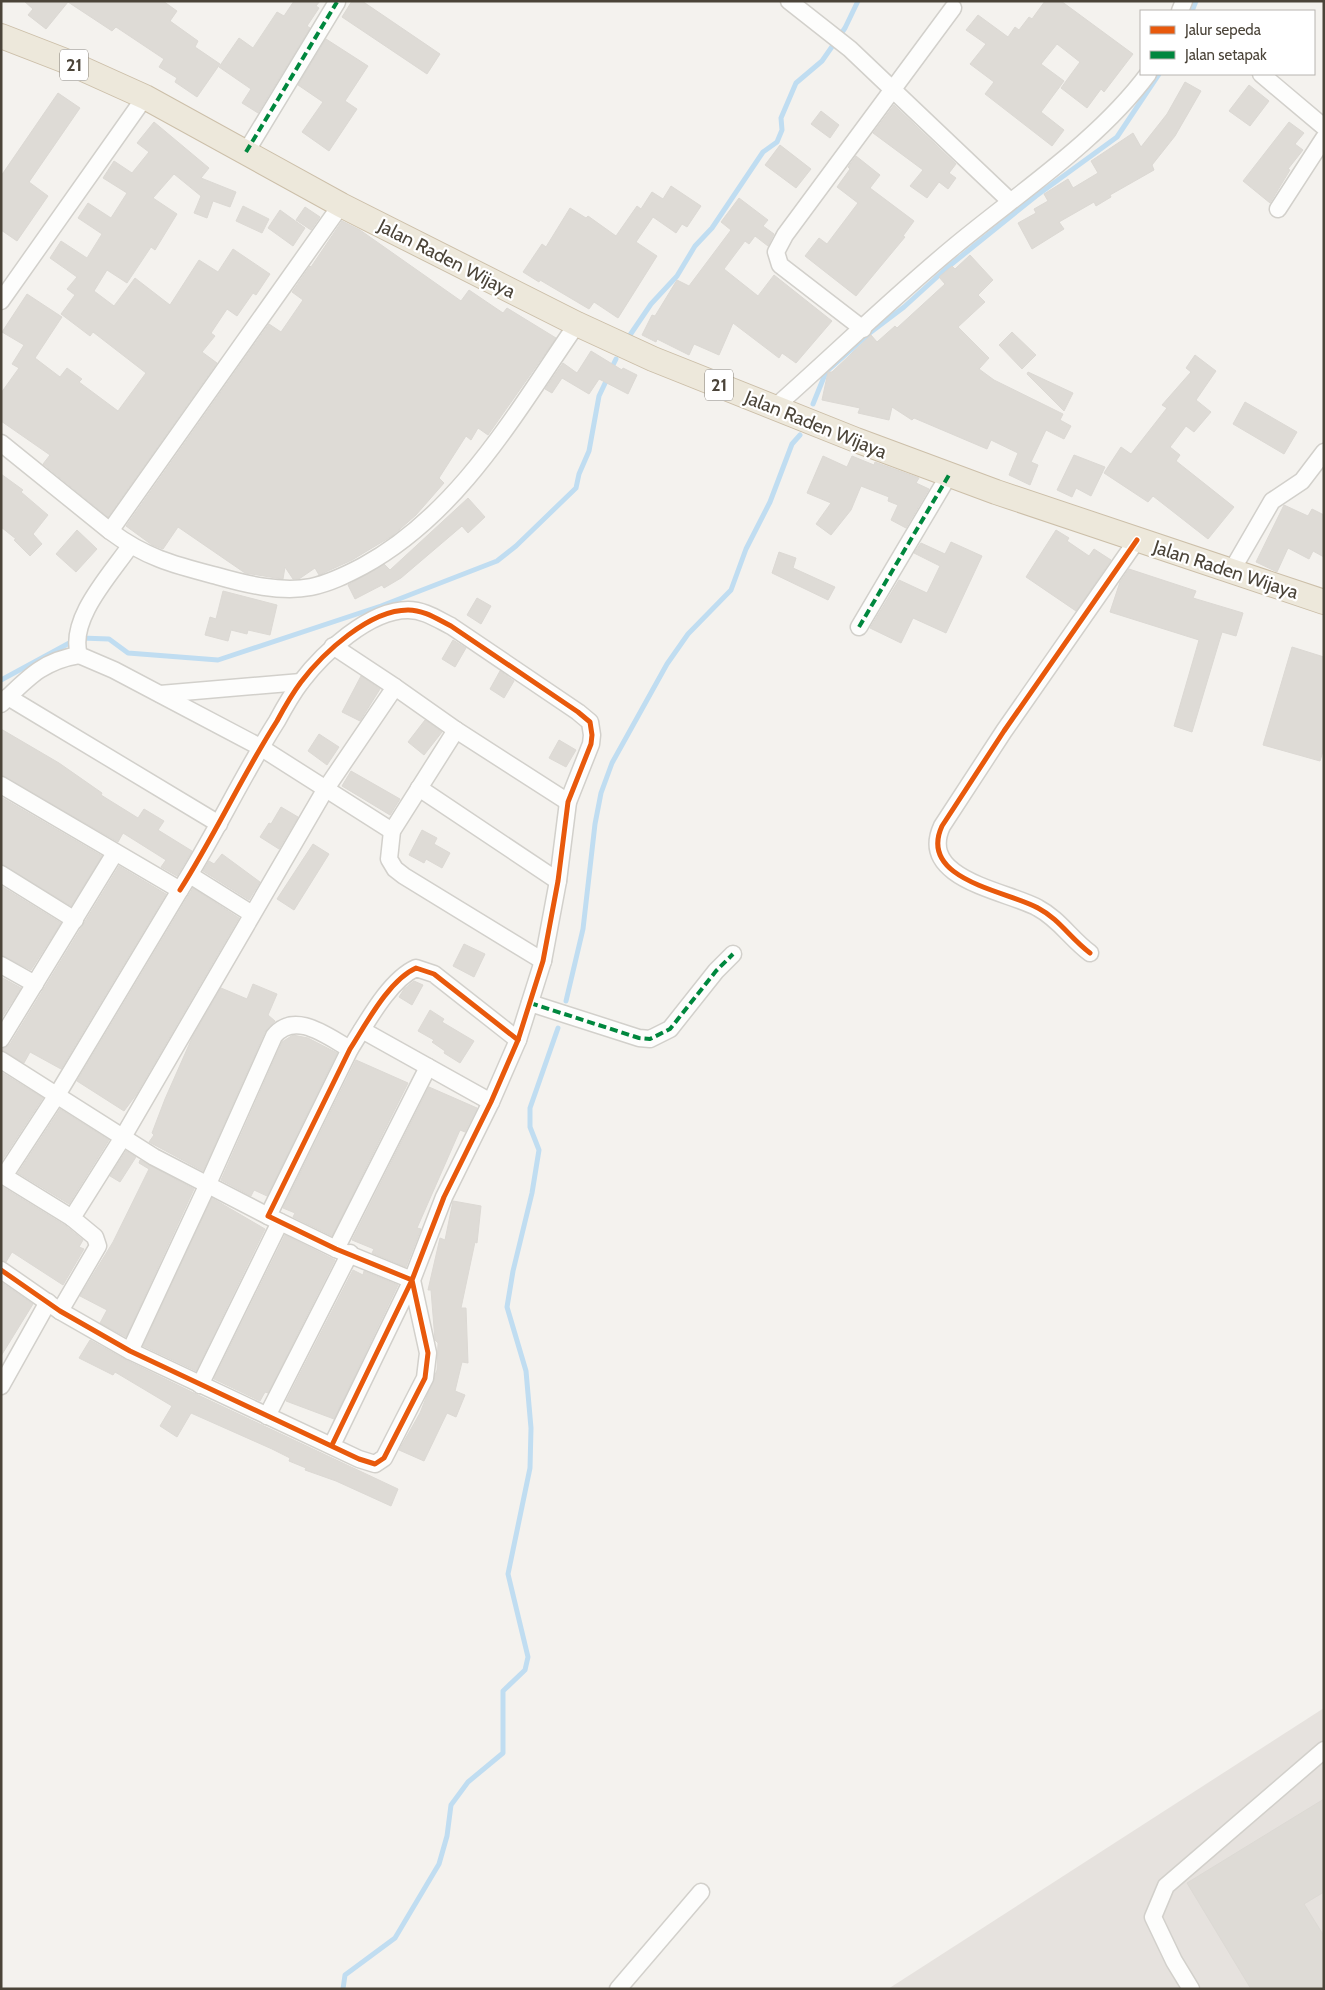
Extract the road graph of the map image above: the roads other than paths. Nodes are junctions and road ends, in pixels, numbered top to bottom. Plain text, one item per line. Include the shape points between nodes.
1 (789, 1) edge
2 (337, 2) edge
3 (953, 8) dead end
4 (1, 36) edge
5 (1147, 75) edge
6 (1261, 75) edge
7 (894, 90) junction
8 (145, 97) junction
9 (1324, 127) edge
10 (1324, 138) edge
11 (246, 152) junction
12 (1010, 201) junction
13 (341, 205) junction
14 (1278, 209) dead end
15 (1, 302) edge
16 (577, 324) junction
17 (863, 329) junction
18 (775, 408) junction
19 (1, 444) edge
20 (1324, 452) edge
21 (949, 475) junction
22 (110, 531) junction
23 (1137, 540) junction
24 (130, 546) junction
25 (1232, 570) junction
26 (1324, 602) edge
27 (859, 627) dead end
28 (333, 646) junction
29 (78, 648) junction
30 (301, 682) junction
31 (395, 687) junction
32 (160, 694) junction
33 (5, 700) edge
34 (456, 730) junction
35 (260, 747) junction
36 (1, 785) edge
37 (419, 788) junction
38 (325, 790) junction
39 (568, 802) junction
40 (220, 824) junction
41 (392, 831) junction
42 (115, 854) junction
43 (1, 874) edge
44 (190, 874) junction
45 (558, 881) junction
46 (180, 890) junction
47 (252, 914) junction
48 (75, 920) junction
49 (1090, 953) dead end
50 (733, 954) dead end
51 (543, 961) junction
52 (1, 965) edge
53 (35, 984) junction
54 (530, 1003) junction
55 (362, 1030) junction
56 (1, 1039) edge
57 (518, 1040) junction
58 (350, 1049) junction
59 (1, 1060) edge
60 (428, 1067) junction
61 (57, 1095) junction
62 (491, 1102) junction
63 (123, 1137) junction
64 (2, 1175) edge
65 (207, 1186) junction
66 (72, 1218) junction
67 (274, 1219) junction
68 (343, 1251) junction
69 (1, 1270) edge
70 (412, 1280) junction
71 (54, 1306) junction
72 (130, 1351) junction
73 (6, 1363) edge
74 (200, 1385) junction
75 (1, 1386) edge
76 (267, 1416) junction
77 (332, 1445) junction
78 (1324, 1750) edge
79 (701, 1892) dead end
80 (618, 1989) edge
81 (1191, 1989) edge

1 - 7 street via 850,49
2 - 11 street
3 - 7 street
4 - 8 highway, 21
5 - 12 street via 1129,99 1096,130
6 - 9 street
7 - 12 street
7 - 17 street via 785,235 776,252 780,265
8 - 11 highway, Jalan Raden Wijaya / 21
8 - 15 street
10 - 14 street
11 - 13 highway, Jalan Raden Wijaya / 21
12 - 17 street
13 - 16 highway, Jalan Raden Wijaya / 21
13 - 22 street
16 - 18 highway, Jalan Raden Wijaya / 21
16 - 24 street via 466,480 434,516 395,546 336,580 309,588 289,589 238,582 155,559
17 - 18 street
18 - 21 highway, Jalan Raden Wijaya / 21
19 - 22 street
20 - 25 street via 1302,481 1272,501
21 - 23 highway, Jalan Raden Wijaya / 21
21 - 27 street
22 - 24 street
23 - 25 highway, Jalan Raden Wijaya / 21
23 - 49 street via 1004,731 942,826 937,842 942,856 962,877 1036,907 1054,918 1077,944
24 - 29 street via 89,606 80,625
25 - 26 highway, Jalan Raden Wijaya / 21
28 - 30 street
28 - 31 street
28 - 39 street via 366,624 398,611 421,612 451,626 590,722 590,744
29 - 32 street
29 - 33 street via 32,674
30 - 32 street
30 - 35 street
31 - 34 street
31 - 38 street
32 - 35 street
33 - 40 street
34 - 37 street
34 - 39 street
35 - 38 street
35 - 40 street
36 - 42 street
37 - 41 street
37 - 45 street
38 - 41 street
38 - 47 street
39 - 45 street
40 - 44 street
41 - 51 street via 388,852 395,869
42 - 46 street
42 - 48 street
43 - 48 street
44 - 46 street
44 - 47 street
45 - 51 street
46 - 61 street
47 - 63 street
48 - 53 street
50 - 54 street via 670,1029 650,1038 639,1038
51 - 54 street
52 - 53 street
53 - 56 street
54 - 57 street
55 - 57 street via 398,980 416,968 434,974
55 - 58 street
55 - 60 street
57 - 62 street
58 - 65 street via 308,1027 297,1024 280,1028
58 - 67 street
59 - 61 street
60 - 62 street
60 - 68 street
61 - 63 street
61 - 64 street
62 - 70 street via 444,1198
63 - 65 street
63 - 66 street
64 - 66 street
65 - 67 street
65 - 72 street
66 - 71 street via 95,1237 98,1246
67 - 68 street
67 - 74 street
68 - 70 street
68 - 76 street
69 - 71 street
70 - 77 street
70 - 77 street via 428,1353 425,1378 406,1418 388,1454 375,1464
71 - 72 street
71 - 73 street
72 - 74 street
73 - 75 street
74 - 76 street
76 - 77 street
78 - 81 street via 1166,1886 1152,1917
79 - 80 street

